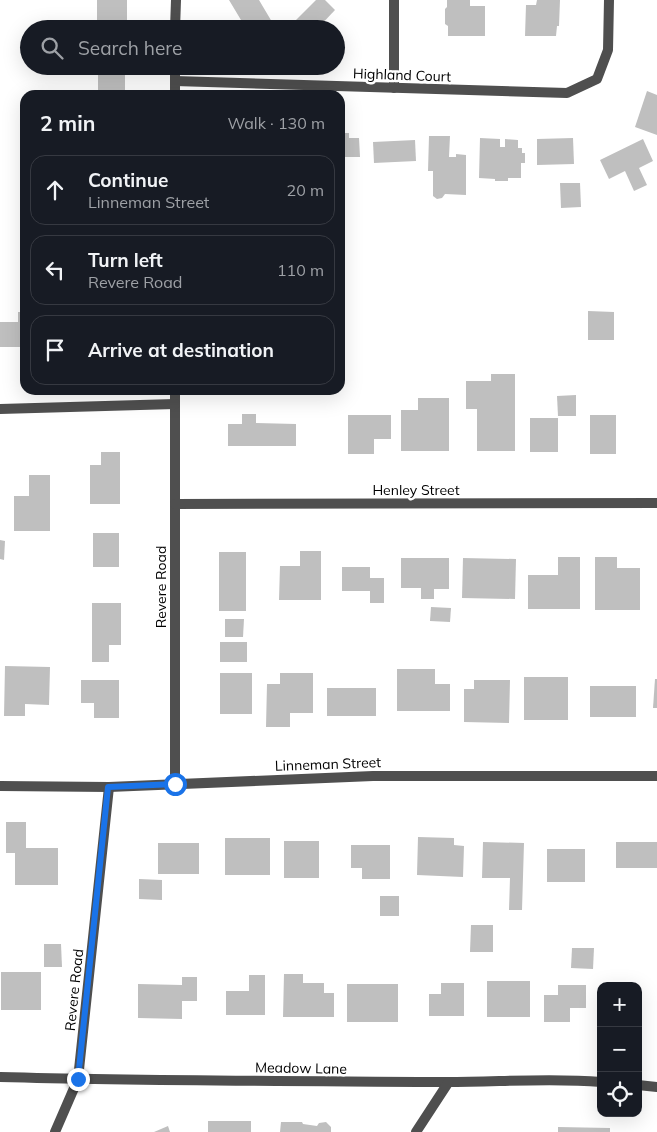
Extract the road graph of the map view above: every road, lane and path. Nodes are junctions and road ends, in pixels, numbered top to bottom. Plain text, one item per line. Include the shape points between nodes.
1 (176, 0) edge
2 (394, 0) edge
3 (609, 0) edge
4 (175, 20) edge
5 (175, 75) edge
6 (175, 81) junction
7 (394, 88) junction
8 (175, 90) edge
9 (175, 395) edge
10 (175, 404) junction
11 (0, 409) edge
12 (657, 503) edge
13 (175, 504) junction
14 (657, 776) edge
15 (175, 784) junction
16 (0, 786) edge
17 (108, 787) junction
18 (0, 1077) edge
19 (78, 1079) junction
20 (597, 1082) edge
21 (448, 1083) junction
22 (642, 1085) edge
23 (657, 1087) edge
24 (55, 1132) edge
25 (416, 1132) edge

1 - 4 street
2 - 7 street
3 - 7 street, Highland Court via 608,50 597,80 567,92
5 - 6 street
6 - 7 street, Highland Court
6 - 8 street
9 - 10 street, Revere Road
10 - 11 street
10 - 13 street, Revere Road
12 - 13 street, Henley Street
13 - 15 street, Revere Road
14 - 15 street, Linneman Street via 373,776
15 - 17 street, Linneman Street
16 - 17 street, Linneman Street
17 - 19 street, Revere Road
18 - 19 street, Meadow Lane
19 - 21 street, Meadow Lane
19 - 24 street, Revere Road
20 - 21 street, Meadow Lane via 575,1079
21 - 25 street
22 - 23 street

